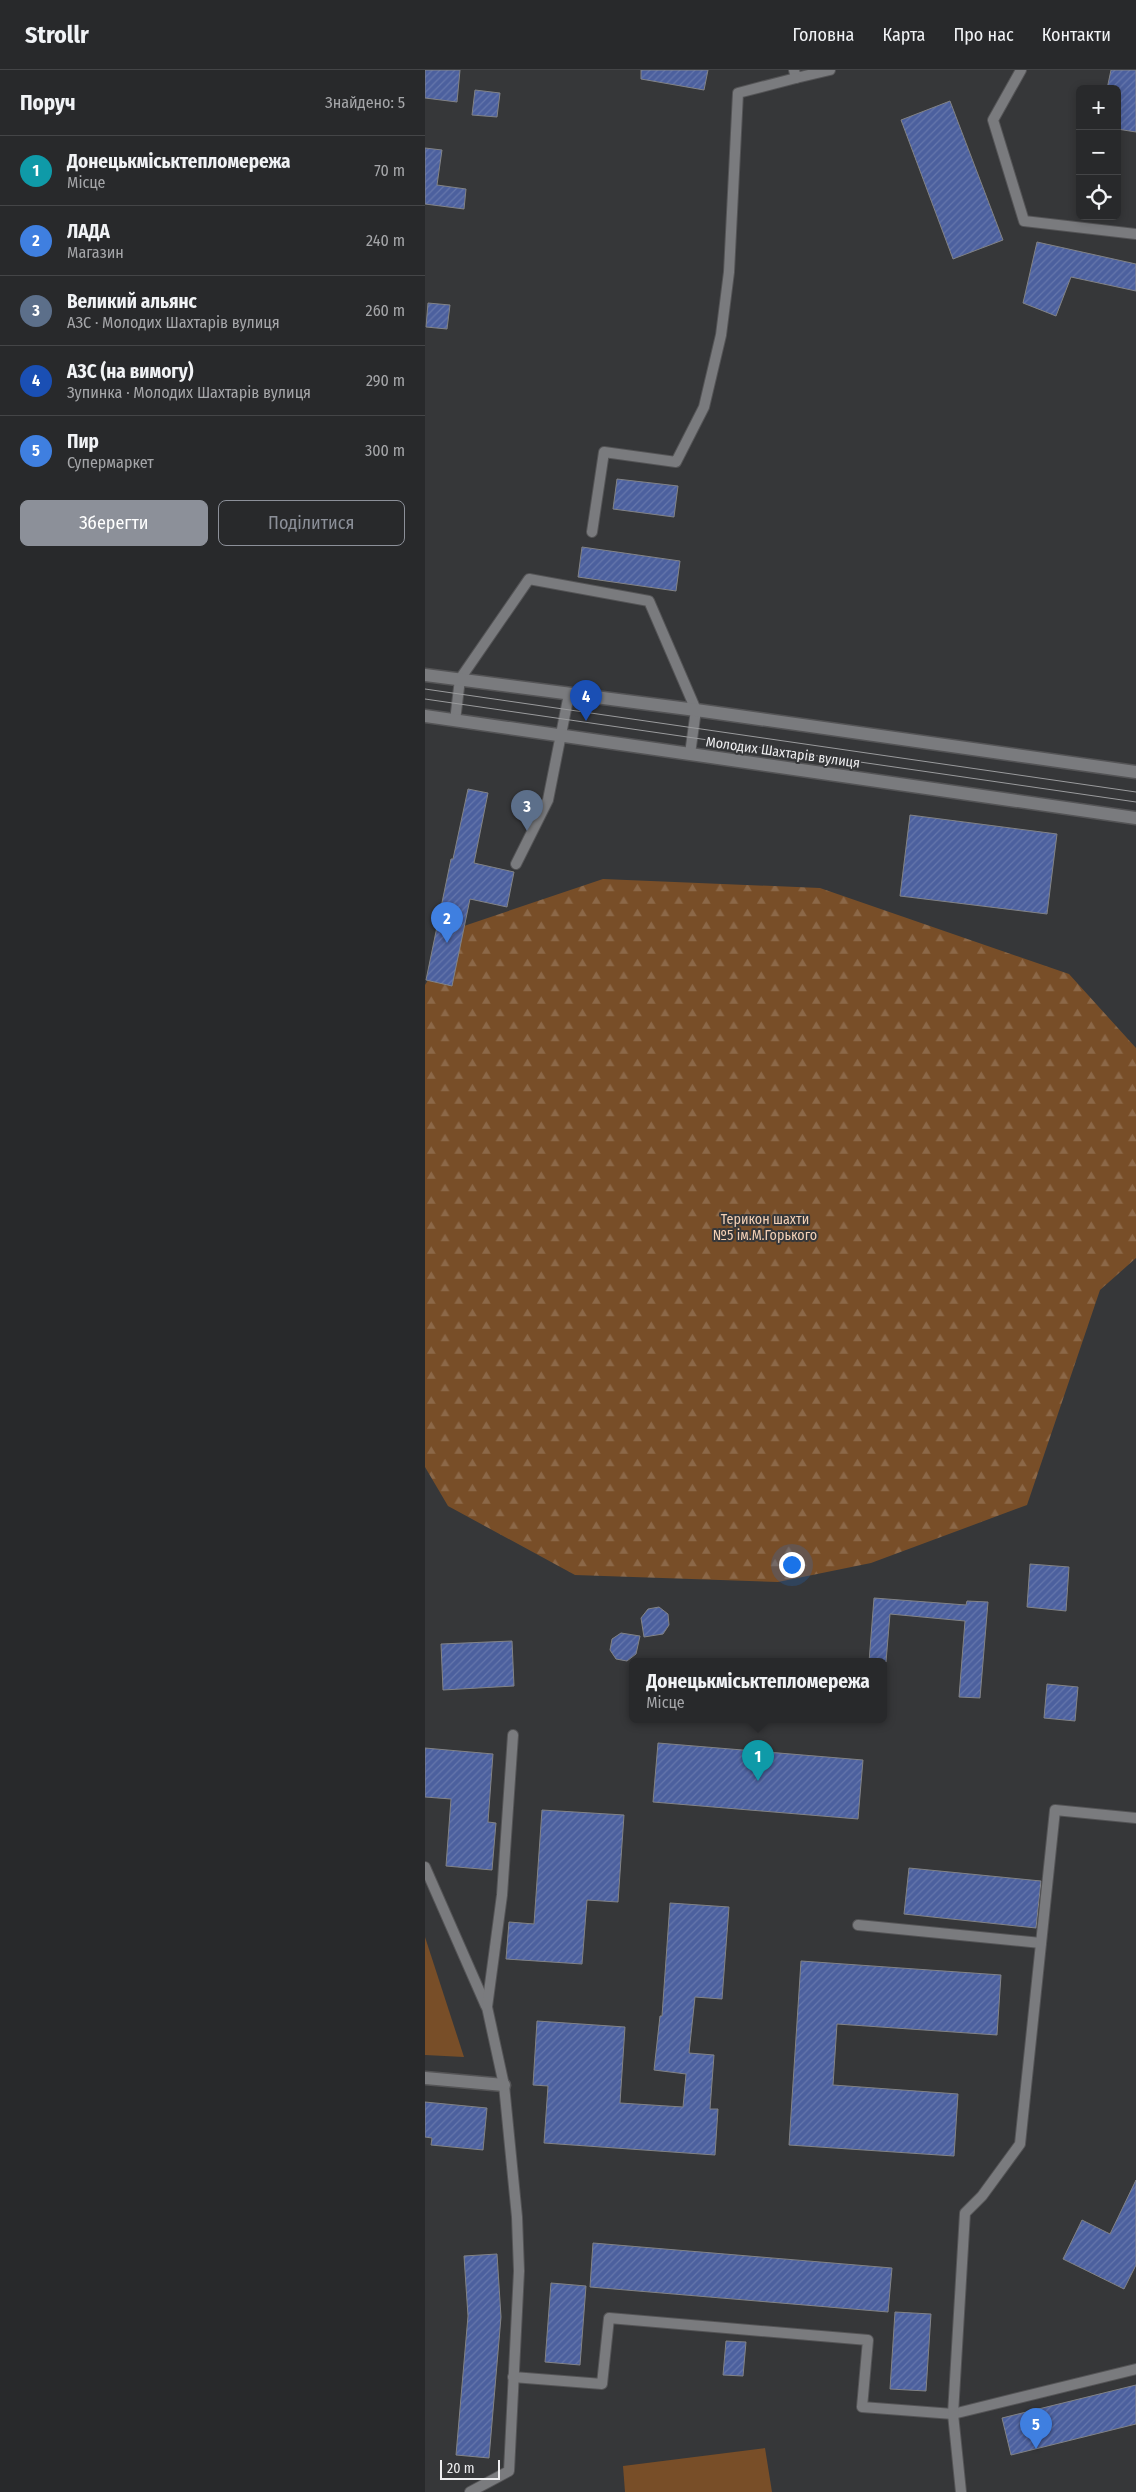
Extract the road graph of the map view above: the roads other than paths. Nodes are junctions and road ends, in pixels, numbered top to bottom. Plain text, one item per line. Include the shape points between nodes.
1 (830, 70) edge
2 (1021, 70) edge
3 (795, 74) edge
4 (1136, 234) edge
5 (592, 532) dead end
6 (425, 675) edge
7 (460, 679) junction
8 (569, 694) junction
9 (696, 710) junction
10 (425, 716) edge
11 (455, 721) junction
12 (562, 736) junction
13 (690, 754) junction
14 (1136, 772) edge
15 (1136, 818) edge
16 (516, 864) dead end
17 (513, 1735) dead end
18 (1136, 1818) edge
19 (425, 1868) edge
20 (857, 1925) dead end
21 (1041, 1943) junction
22 (487, 2006) junction
23 (425, 2078) edge
24 (504, 2085) junction
25 (1136, 2369) edge
26 (513, 2376) junction
27 (953, 2414) junction
28 (470, 2492) edge
29 (961, 2492) edge

1 - 3 lane
2 - 4 lane via 993,120 1025,221
3 - 5 lane via 738,93 729,272 721,335 705,407 676,462 604,452
6 - 7 main road
7 - 8 main road
7 - 9 lane via 529,579 649,600
7 - 11 lane
8 - 9 main road
8 - 12 lane
9 - 13 lane
9 - 14 main road
10 - 11 main road, Молодих Шахтарів вулиця
11 - 12 main road, Молодих Шахтарів вулиця
12 - 13 main road, Молодих Шахтарів вулиця
12 - 16 lane via 548,800
13 - 15 main road, Молодих Шахтарів вулиця
17 - 22 lane via 502,1894
18 - 21 lane via 1055,1810
19 - 22 lane
20 - 21 lane
21 - 27 lane via 1020,2144 983,2196 965,2212
22 - 24 lane
23 - 24 main road
24 - 26 lane via 519,2271
25 - 27 lane
26 - 27 lane via 602,2384 609,2318 867,2340 862,2407
26 - 28 lane via 509,2471
27 - 29 lane

